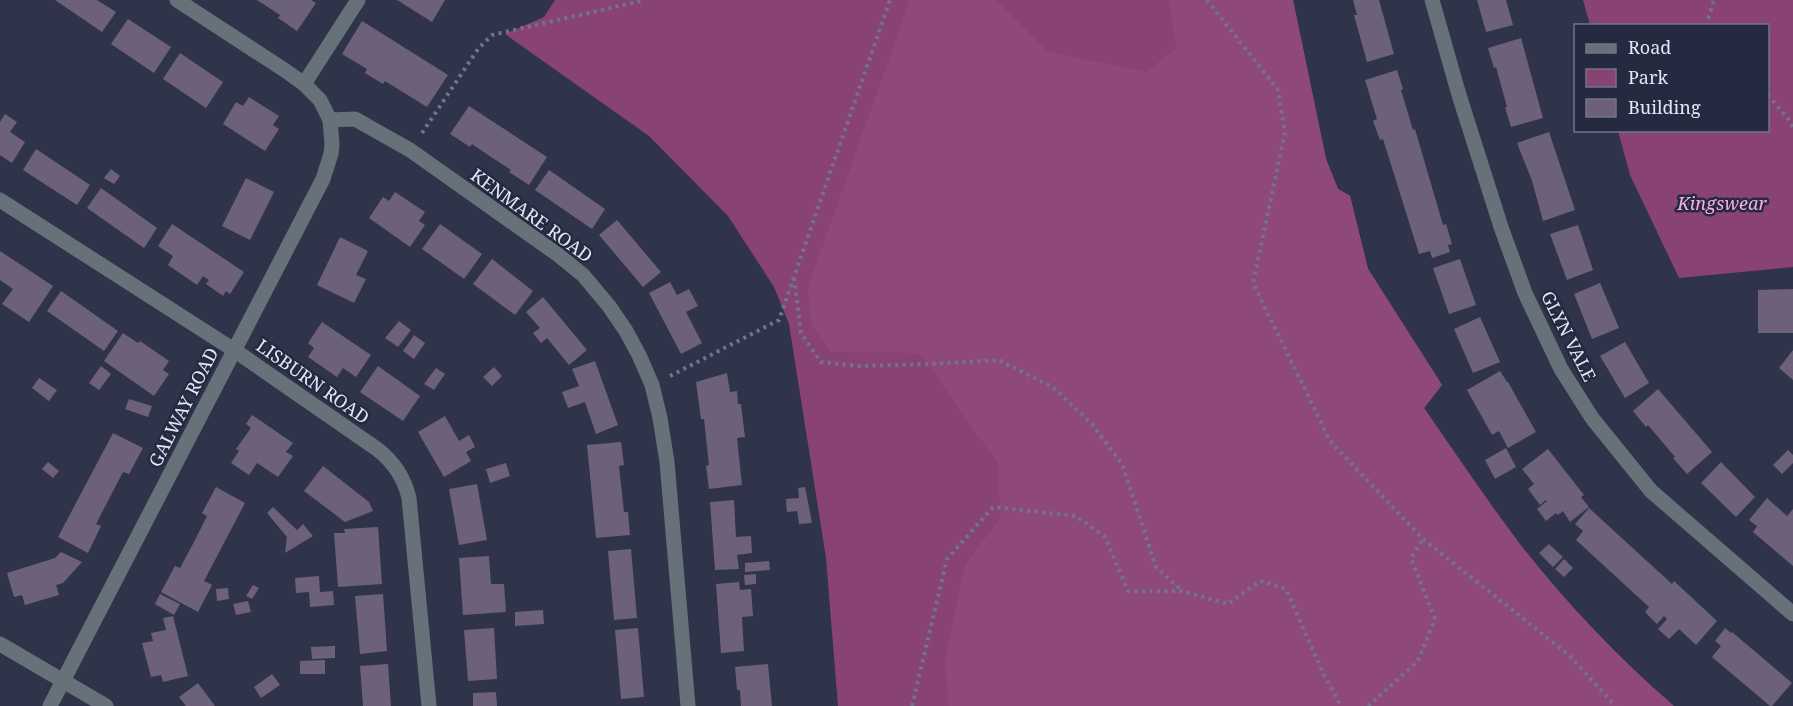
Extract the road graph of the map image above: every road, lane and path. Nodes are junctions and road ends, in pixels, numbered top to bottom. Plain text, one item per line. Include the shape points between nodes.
1 (177, 0) edge
2 (358, 0) edge
3 (645, 0) edge
4 (890, 0) edge
5 (1207, 0) edge
6 (1432, 0) edge
7 (1714, 0) edge
8 (1708, 24) edge
9 (304, 84) junction
10 (1769, 97) edge
11 (330, 120) junction
12 (1793, 127) edge
13 (410, 150) junction
14 (0, 200) edge
15 (794, 278) junction
16 (234, 350) junction
17 (652, 385) junction
18 (1423, 539) junction
19 (1182, 591) junction
20 (1793, 614) edge
21 (0, 644) edge
22 (63, 681) junction
23 (50, 706) edge
24 (106, 706) edge
25 (429, 706) edge
26 (688, 706) edge
27 (912, 706) edge
28 (1341, 706) edge
29 (1368, 706) edge
30 (1615, 706) edge

1 - 9 street
2 - 9 street
3 - 13 path via 492,35 478,49
4 - 15 path
5 - 18 path via 1278,90 1284,132 1253,283 1330,441
6 - 20 street, GLYN VALE via 1501,227 1525,292 1561,369 1592,418 1651,491
7 - 8 path
9 - 11 street via 320,100
10 - 12 path
11 - 13 street, KENMARE ROAD via 355,119
11 - 16 street, GALWAY ROAD via 331,154 323,180
13 - 17 street, KENMARE ROAD via 583,275 621,321
14 - 16 street, LISBURN ROAD
15 - 17 path via 779,320
15 - 19 path via 801,333 821,362 860,366 999,360 1054,388 1092,424 1122,465 1156,567
16 - 22 street, GALWAY ROAD
16 - 25 street, LISBURN ROAD via 377,449 403,478 410,498
17 - 26 street, KENMARE ROAD via 667,462
18 - 29 path via 1411,558 1435,619 1418,660
18 - 30 path via 1570,656
19 - 27 path via 1128,591 1104,537 1076,516 993,507 947,560
19 - 28 path via 1228,604 1260,581 1286,589
21 - 22 street
22 - 23 street, GALWAY ROAD
22 - 24 street

